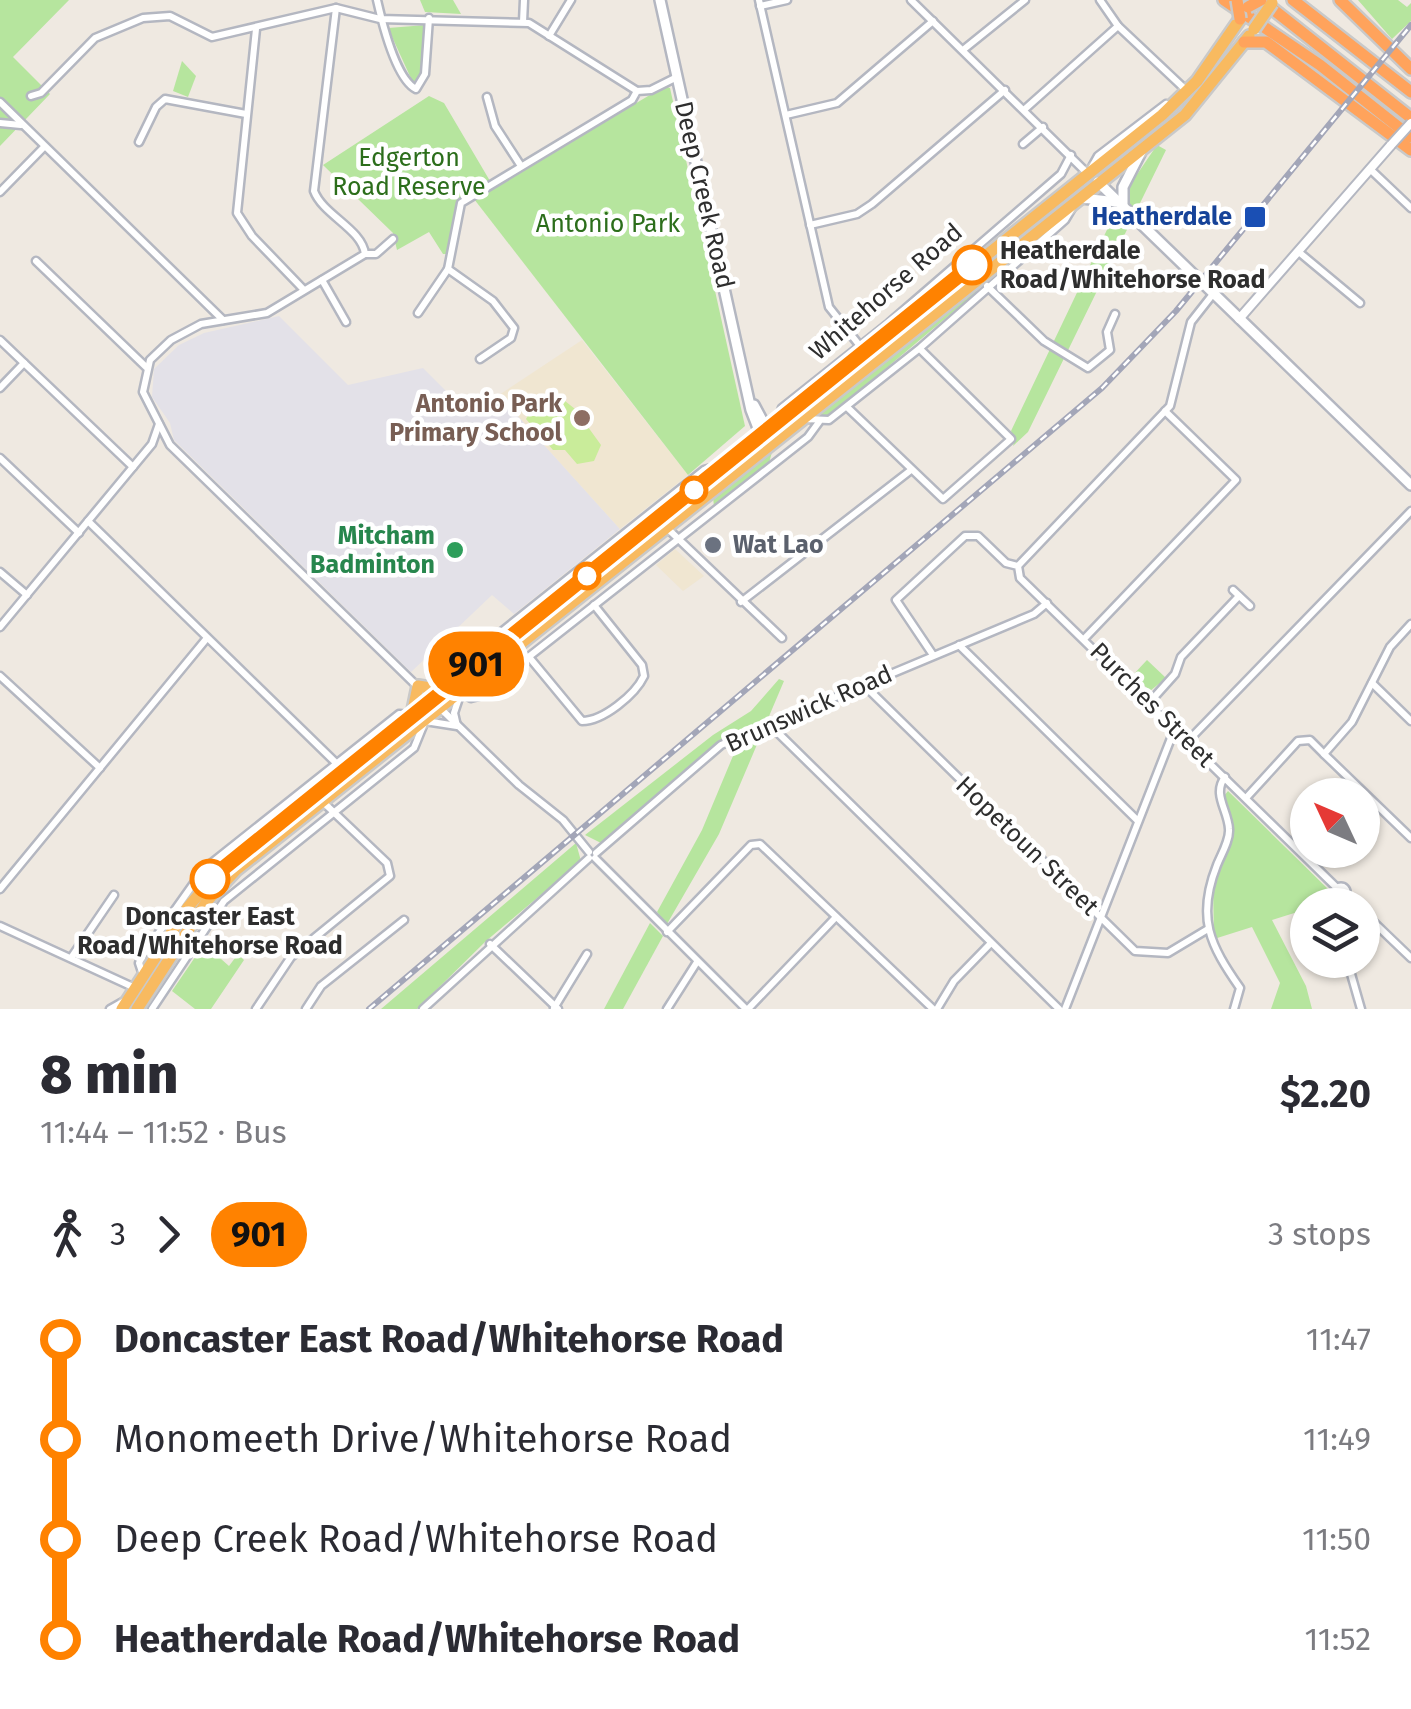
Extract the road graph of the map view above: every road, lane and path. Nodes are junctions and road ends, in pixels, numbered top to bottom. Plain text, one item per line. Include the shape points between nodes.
1 (377, 0) edge
2 (524, 0) edge
3 (571, 0) edge
4 (660, 0) edge
5 (787, 0) edge
6 (912, 0) edge
7 (1025, 0) edge
8 (1100, 0) edge
9 (1224, 0) edge
10 (1293, 0) edge
11 (1303, 0) edge
12 (1340, 0) edge
13 (1260, 1) edge
14 (760, 3) edge
15 (336, 8) junction
16 (380, 18) junction
17 (429, 18) junction
18 (523, 22) junction
19 (933, 22) junction
20 (1118, 26) junction
21 (256, 28) junction
22 (549, 36) junction
23 (1244, 42) junction
24 (963, 50) junction
25 (1411, 69) edge
26 (676, 78) junction
27 (638, 90) junction
28 (1005, 90) junction
29 (1188, 92) junction
30 (1411, 92) edge
31 (31, 96) dead end
32 (487, 97) dead end
33 (0, 102) edge
34 (1024, 109) junction
35 (246, 114) junction
36 (786, 115) junction
37 (1411, 120) edge
38 (0, 122) edge
39 (22, 125) junction
40 (1043, 127) junction
41 (1411, 137) edge
42 (138, 142) dead end
43 (1023, 144) dead end
44 (1145, 145) junction
45 (44, 147) junction
46 (1411, 150) edge
47 (1071, 156) junction
48 (521, 166) junction
49 (1370, 169) junction
50 (1093, 178) junction
51 (0, 192) edge
52 (1076, 199) junction
53 (1121, 205) junction
54 (1062, 208) junction
55 (1411, 208) edge
56 (810, 225) junction
57 (393, 239) dead end
58 (1300, 253) junction
59 (365, 254) junction
60 (36, 261) dead end
61 (448, 269) junction
62 (322, 280) junction
63 (987, 286) junction
64 (304, 291) junction
65 (1214, 294) junction
66 (1360, 303) dead end
67 (418, 313) dead end
68 (1114, 314) dead end
69 (1240, 319) junction
70 (224, 321) junction
71 (346, 322) dead end
72 (0, 340) edge
73 (860, 346) junction
74 (920, 348) junction
75 (480, 360) dead end
76 (24, 363) junction
77 (146, 367) junction
78 (0, 388) edge
79 (748, 389) junction
80 (847, 406) junction
81 (1165, 411) junction
82 (802, 419) junction
83 (754, 421) junction
84 (820, 422) junction
85 (159, 423) junction
86 (769, 437) junction
87 (167, 440) junction
88 (152, 444) junction
89 (0, 458) edge
90 (776, 462) junction
91 (728, 463) junction
92 (133, 467) junction
93 (911, 470) junction
94 (1411, 485) edge
95 (1411, 511) edge
96 (88, 521) junction
97 (667, 528) junction
98 (79, 533) junction
99 (676, 540) junction
100 (1018, 566) junction
101 (0, 572) edge
102 (27, 594) junction
103 (741, 602) junction
104 (1046, 603) junction
105 (594, 605) junction
106 (1250, 606) dead end
107 (1411, 624) edge
108 (0, 626) edge
109 (208, 638) junction
110 (782, 638) dead end
111 (1084, 639) junction
112 (958, 645) junction
113 (933, 655) junction
114 (528, 657) junction
115 (0, 676) edge
116 (1372, 683) junction
117 (863, 684) junction
118 (418, 686) junction
119 (444, 690) junction
120 (461, 692) junction
121 (1148, 702) junction
122 (436, 704) junction
123 (418, 718) junction
124 (1411, 721) edge
125 (769, 724) junction
126 (457, 726) junction
127 (1175, 728) junction
128 (1188, 741) junction
129 (1324, 754) junction
130 (336, 763) junction
131 (100, 768) junction
132 (1225, 777) junction
133 (1246, 798) junction
134 (323, 801) junction
135 (335, 812) junction
136 (1138, 822) junction
137 (1411, 838) edge
138 (592, 855) junction
139 (1335, 888) edge
140 (0, 889) edge
141 (114, 895) dead end
142 (836, 917) junction
143 (1101, 918) junction
144 (404, 920) dead end
145 (0, 926) edge
146 (1208, 929) junction
147 (1380, 929) edge
148 (667, 932) junction
149 (490, 944) junction
150 (990, 944) junction
151 (587, 954) dead end
152 (71, 958) junction
153 (1411, 958) edge
154 (696, 962) junction
155 (144, 976) junction
156 (1352, 978) edge
157 (141, 991) junction
158 (129, 1006) edge
159 (556, 1008) edge
160 (110, 1009) edge
161 (152, 1009) edge
162 (256, 1009) edge
163 (306, 1009) edge
164 (422, 1009) edge
165 (668, 1009) edge
166 (747, 1009) edge
167 (935, 1009) edge
168 (1062, 1009) edge
169 (1234, 1009) edge
170 (1361, 1009) edge

1 - 16 street
2 - 18 street
3 - 22 street
4 - 26 main road, Deep Creek Road
5 - 14 street
6 - 19 street
7 - 24 street
8 - 20 street
9 - 41 highway
10 - 30 highway
11 - 30 highway
12 - 25 highway
13 - 23 highway, bridge
13 - 29 highway, bridge
13 - 37 highway
14 - 36 street
15 - 16 street
15 - 21 street
15 - 59 street via 314,191
16 - 17 street
16 - 17 street via 407,83 416,89 425,74
17 - 18 street
18 - 22 street
19 - 24 street
19 - 36 street via 837,103
20 - 29 street
20 - 34 street
21 - 31 street via 212,37 170,16 142,18 96,38 42,93
21 - 35 street
22 - 27 street
23 - 44 highway via 1194,106
23 - 46 highway via 1266,42
24 - 28 street
26 - 27 street
26 - 79 main road, Deep Creek Road
27 - 48 street via 632,100
28 - 34 street
28 - 56 street via 872,204
29 - 50 highway
32 - 48 street via 495,126
33 - 39 street
34 - 40 street
35 - 42 street via 165,99
35 - 64 street via 237,213
36 - 56 street
37 - 49 street, bridge
38 - 39 street
39 - 45 street
40 - 43 street
40 - 47 street
44 - 50 highway
44 - 53 main road
45 - 51 street
45 - 70 street
47 - 50 street
47 - 73 street, Whitehorse Road via 1061,174
48 - 61 street via 458,210
49 - 55 street
49 - 58 street
50 - 52 highway, Whitehorse Road
50 - 53 main road
50 - 54 highway, Whitehorse Road
52 - 53 main road
52 - 54 highway, Whitehorse Road
53 - 65 main road, bridge
54 - 63 street, Whitehorse Road
54 - 82 highway, Whitehorse Road
54 - 86 highway, Whitehorse Road
56 - 73 street via 829,307
57 - 59 street via 376,254
58 - 66 street
58 - 69 street
59 - 62 street
60 - 77 street
61 - 67 street
61 - 75 street via 493,301 514,328 511,338
62 - 64 street
62 - 71 street
63 - 68 street via 1054,349 1088,368 1110,350 1106,332
63 - 74 street, Whitehorse Road
64 - 70 street via 267,313
65 - 69 main road
65 - 81 street via 1190,322
69 - 94 main road
70 - 77 street via 171,340
72 - 76 street
73 - 86 street, Whitehorse Road via 782,408
74 - 80 street, Whitehorse Road
74 - 93 street via 1011,439 943,499
76 - 78 street
76 - 92 street
77 - 85 street via 143,392
79 - 83 main road, Deep Creek Road
79 - 86 main road, Deep Creek Road
80 - 84 street, Whitehorse Road
80 - 93 street
81 - 100 street
81 - 111 street via 1236,480
82 - 84 street
82 - 86 highway, Whitehorse Road
83 - 86 main road, Deep Creek Road
83 - 91 main road via 751,437
84 - 90 street, Whitehorse Road
85 - 87 street
85 - 88 street
86 - 90 street
86 - 91 highway, Whitehorse Road
86 - 97 highway, Whitehorse Road
87 - 88 street
87 - 118 street
88 - 92 street
89 - 98 street
90 - 99 street, Whitehorse Road
91 - 119 highway, Whitehorse Road
92 - 96 street
93 - 103 street
95 - 128 street
96 - 98 street
96 - 109 street
97 - 99 street
97 - 120 highway, Whitehorse Road
98 - 102 street
99 - 103 street
99 - 105 street, Whitehorse Road
100 - 104 street, Purches Street via 1020,578
100 - 113 street, Purches Street via 978,536 965,536 896,600
101 - 102 street
102 - 108 street
103 - 110 street
104 - 111 street, Purches Street
104 - 112 street, Brunswick Road
105 - 114 street, Whitehorse Road
105 - 114 street via 644,670 642,682 597,719 582,721
106 - 121 street via 1236,593
107 - 116 street via 1390,646
109 - 130 street
109 - 131 street
111 - 121 street, Purches Street
112 - 113 street, Brunswick Road
112 - 136 street
113 - 117 street, Brunswick Road
114 - 120 street, Whitehorse Road via 476,698
115 - 131 street
116 - 124 street
116 - 129 street via 1352,722
117 - 125 street, Brunswick Road
117 - 143 street, Hopetoun Street
118 - 119 highway
118 - 122 street
118 - 123 highway
119 - 122 highway, Whitehorse Road
120 - 122 highway, Whitehorse Road
120 - 126 street
121 - 127 street, Purches Street
122 - 123 highway, Whitehorse Road
122 - 126 street
123 - 126 street
123 - 130 street, Whitehorse Road via 399,714
123 - 134 highway, Whitehorse Road
123 - 135 street, Whitehorse Road via 418,744
123 - 155 highway, Whitehorse Road via 217,872
125 - 138 street, Brunswick Road via 721,745
125 - 150 street
126 - 138 street via 563,820
127 - 128 street, Purches Street
127 - 136 street
128 - 132 street, Purches Street
129 - 133 street via 1310,740 1298,741
129 - 137 street
130 - 155 street, Whitehorse Road via 199,874 143,955
131 - 140 street
132 - 133 street, Purches Street
132 - 146 street via 1219,792 1229,836 1210,883
133 - 139 street, Purches Street
134 - 135 street
134 - 157 highway, Whitehorse Road via 220,886
135 - 161 street, Whitehorse Road via 224,901
135 - 162 street via 392,870 387,881 291,957
136 - 143 street
138 - 148 street
138 - 149 street, Brunswick Road
141 - 152 street
142 - 148 street via 760,844 750,845
142 - 166 street
142 - 167 street
143 - 146 street, Hopetoun Street via 1142,954 1168,953
143 - 168 street
144 - 163 street via 322,986
145 - 152 street
146 - 169 street via 1241,991
147 - 153 street
148 - 154 street
149 - 159 street
149 - 164 street, Brunswick Road
150 - 167 street
150 - 168 street
151 - 159 street
152 - 157 street
154 - 165 street
154 - 166 street
155 - 157 highway, Whitehorse Road
156 - 170 street
157 - 158 highway, Whitehorse Road
158 - 160 street, Whitehorse Road

